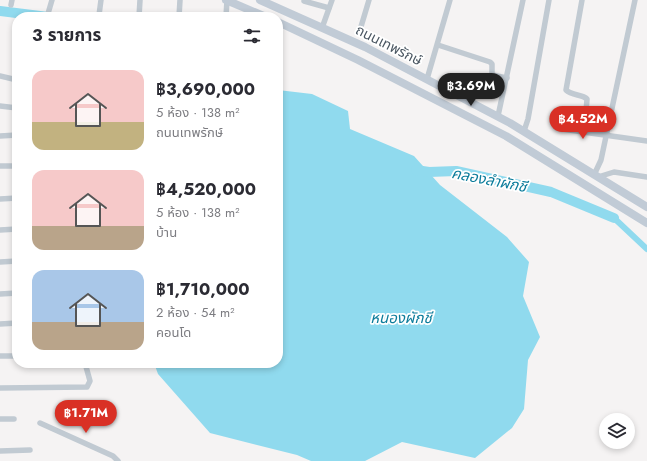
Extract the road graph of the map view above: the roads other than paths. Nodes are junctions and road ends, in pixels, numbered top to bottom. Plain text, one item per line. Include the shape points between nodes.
1 (52, 0) edge
2 (101, 0) edge
3 (140, 0) edge
4 (180, 0) edge
5 (227, 0) edge
6 (260, 0) edge
7 (332, 0) edge
8 (369, 0) edge
9 (450, 0) edge
10 (523, 0) edge
11 (549, 0) edge
12 (582, 0) edge
13 (635, 0) edge
14 (304, 1) edge
15 (328, 8) junction
16 (49, 12) edge
17 (99, 12) edge
18 (139, 12) edge
19 (179, 12) edge
20 (226, 12) edge
21 (255, 12) edge
22 (283, 24) edge
23 (322, 28) junction
24 (360, 30) dead end
25 (354, 42) junction
26 (438, 45) junction
27 (370, 50) junction
28 (343, 52) junction
29 (366, 64) junction
30 (0, 76) edge
31 (507, 78) junction
32 (12, 79) edge
33 (428, 79) junction
34 (0, 106) edge
35 (12, 107) edge
36 (561, 109) dead end
37 (586, 112) junction
38 (498, 116) junction
39 (610, 120) junction
40 (562, 129) dead end
41 (524, 131) junction
42 (606, 134) junction
43 (12, 135) edge
44 (0, 136) edge
45 (647, 141) edge
46 (0, 166) edge
47 (12, 166) edge
48 (596, 176) junction
49 (647, 177) edge
50 (12, 198) edge
51 (0, 199) edge
52 (647, 207) edge
53 (647, 223) edge
54 (12, 229) edge
55 (0, 230) edge
56 (12, 261) edge
57 (0, 262) edge
58 (12, 293) edge
59 (0, 294) edge
60 (12, 323) edge
61 (0, 324) edge
62 (0, 356) edge
63 (12, 356) edge
64 (86, 368) edge
65 (0, 388) edge
66 (0, 419) edge
67 (14, 419) dead end
68 (40, 423) dead end
69 (30, 450) dead end
70 (0, 451) edge
71 (118, 461) edge

1 - 16 street
2 - 17 street
3 - 18 street
4 - 19 street
5 - 20 street
5 - 21 main road
6 - 23 main road, ถนนเทพรักษ์
7 - 15 street
8 - 24 street
9 - 26 street
10 - 31 street
11 - 41 street
12 - 37 street via 566,90 588,99
13 - 39 street
14 - 15 street
15 - 23 street
22 - 28 main road, ถนนเทพรักษ์
23 - 25 main road, ถนนเทพรักษ์
25 - 27 main road, ถนนเทพรักษ์
25 - 28 main road via 353,51
26 - 31 street via 488,61 492,63 492,75
26 - 33 street
27 - 29 main road via 364,52 363,60
27 - 33 main road, ถนนเทพรักษ์
28 - 29 main road, ถนนเทพรักษ์
29 - 53 main road, ถนนเทพรักษ์ via 506,136
30 - 32 street
31 - 38 street
33 - 38 main road, ถนนเทพรักษ์
34 - 35 street
36 - 37 street
37 - 39 street
38 - 41 main road, ถนนเทพรักษ์
39 - 42 street
40 - 42 street
41 - 48 main road, ถนนเทพรักษ์
42 - 45 street
42 - 48 street
43 - 44 street
46 - 47 street
48 - 49 street via 614,172
48 - 52 main road, ถนนเทพรักษ์
50 - 51 street
54 - 55 street
56 - 57 street
58 - 59 street
60 - 61 street
62 - 63 street
64 - 65 street via 90,381 87,387
66 - 67 street
68 - 71 street via 113,456
69 - 70 street

